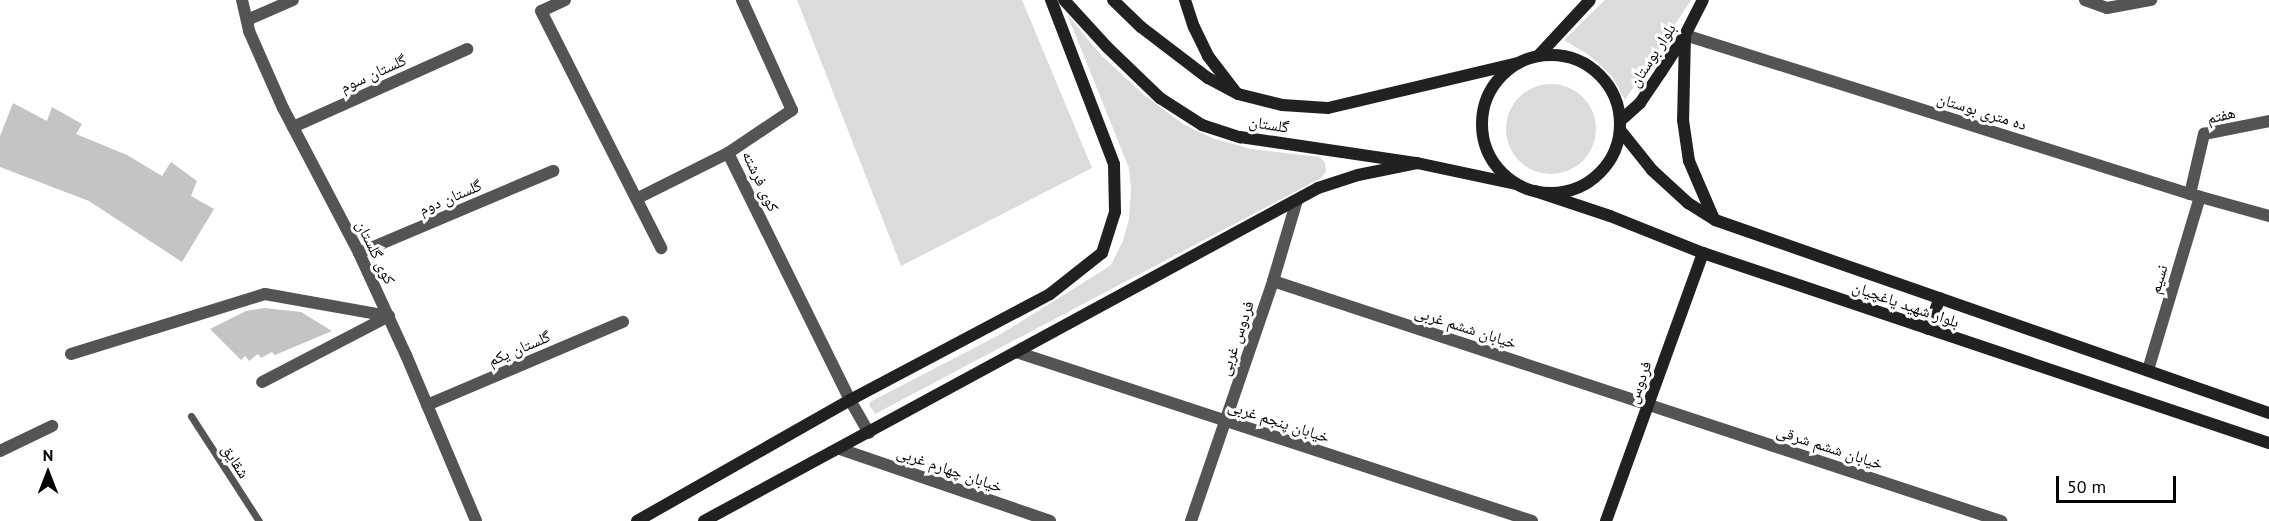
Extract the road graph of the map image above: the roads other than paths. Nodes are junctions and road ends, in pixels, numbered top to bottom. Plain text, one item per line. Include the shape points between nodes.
1 (242, 0) edge
2 (293, 0) edge
3 (565, 0) edge
4 (742, 0) edge
5 (1052, 0) edge
6 (1064, 0) edge
7 (1113, 0) edge
8 (1185, 0) edge
9 (1590, 0) edge
10 (1703, 0) edge
11 (2085, 0) edge
12 (2151, 0) edge
13 (247, 20) junction
14 (1685, 35) junction
15 (467, 49) dead end
16 (1538, 56) junction
17 (1518, 63) junction
18 (1238, 94) junction
19 (2269, 121) edge
20 (1620, 126) junction
21 (293, 127) junction
22 (728, 153) junction
23 (1418, 163) junction
24 (553, 171) dead end
25 (1516, 184) junction
26 (1535, 192) junction
27 (2195, 196) junction
28 (638, 198) junction
29 (1297, 200) junction
30 (2269, 216) edge
31 (1715, 220) junction
32 (661, 248) dead end
33 (359, 253) junction
34 (1703, 253) junction
35 (1273, 281) junction
36 (1940, 298) junction
37 (388, 316) junction
38 (623, 322) dead end
39 (1928, 329) junction
40 (1016, 352) junction
41 (71, 354) dead end
42 (2148, 370) junction
43 (262, 382) dead end
44 (850, 400) junction
45 (427, 405) junction
46 (1648, 405) junction
47 (2269, 410) edge
48 (191, 416) dead end
49 (1225, 421) junction
50 (52, 426) dead end
51 (869, 433) junction
52 (2269, 443) edge
53 (840, 449) junction
54 (0, 451) edge
55 (715, 518) edge
56 (259, 521) edge
57 (476, 521) edge
58 (637, 521) edge
59 (704, 521) edge
60 (1050, 521) edge
61 (1191, 521) edge
62 (1532, 521) edge
63 (1606, 521) edge
64 (2001, 521) edge

1 - 13 street, کوی گلستان
2 - 13 street
3 - 28 street via 541,11
4 - 22 street, کوی فرشته via 792,110
5 - 44 main road via 1114,164 1115,212 1102,253 1050,294
6 - 23 main road, گلستان via 1160,98 1202,125 1240,136
7 - 18 main road, گلستان via 1192,66
8 - 18 main road via 1209,56
9 - 16 main road
10 - 14 main road, بلوار بوستان
11 - 12 street via 2107,8
13 - 21 street, کوی گلستان
14 - 20 main road, بلوار بوستان
14 - 27 street, ده متری بوستان
14 - 31 main road via 1683,120 1689,161
15 - 21 street, گلستان سوم
16 - 17 main road
16 - 20 main road via 1577,60 1594,70 1608,84 1617,102
17 - 18 main road, گلستان via 1328,108 1282,105
17 - 25 main road via 1501,76 1482,113 1482,134 1488,154
19 - 27 street, هفتم via 2204,134
20 - 26 main road via 1616,149 1606,167 1592,180 1564,192
20 - 31 main road, بلوار شهید یاغچیان via 1660,176 1688,203
21 - 33 street, کوی گلستان
22 - 28 street
22 - 44 street, کوی فرشته
23 - 25 main road, گلستان
23 - 29 main road via 1358,175 1318,188
24 - 33 street, گلستان دوم
25 - 26 main road
26 - 34 main road, بلوار شهید یاغچیان via 1610,216
27 - 30 street, ده متری بوستان
27 - 42 street, نسیم
28 - 32 street
29 - 35 street, فردوس غربی
29 - 40 main road
31 - 36 main road, بلوار شهید یاغچیان
33 - 37 street, کوی گلستان
34 - 39 main road, بلوار شهید یاغچیان
34 - 46 main road, فردوس
35 - 46 street, خیابان ششم غربی
35 - 49 street, فردوس غربی
36 - 39 main road
36 - 42 main road, بلوار شهید یاغچیان
37 - 41 street via 265,294
37 - 43 street
37 - 45 street, کوی گلستان
38 - 45 street, گلستان یکم
39 - 52 main road, بلوار شهید یاغچیان
40 - 49 street, خیابان پنجم غربی
40 - 51 main road
42 - 47 main road, بلوار شهید یاغچیان
44 - 51 street, کوی فرشته
44 - 58 main road
45 - 57 street, کوی گلستان
46 - 63 main road, فردوس
46 - 64 street, خیابان ششم شرقی
48 - 56 lane, شقایق
49 - 61 street, فردوس غربی
49 - 62 street, خیابان پنجم غربی
50 - 54 street
51 - 53 main road
53 - 55 main road
53 - 60 street, خیابان چهارم غربی
55 - 59 main road

